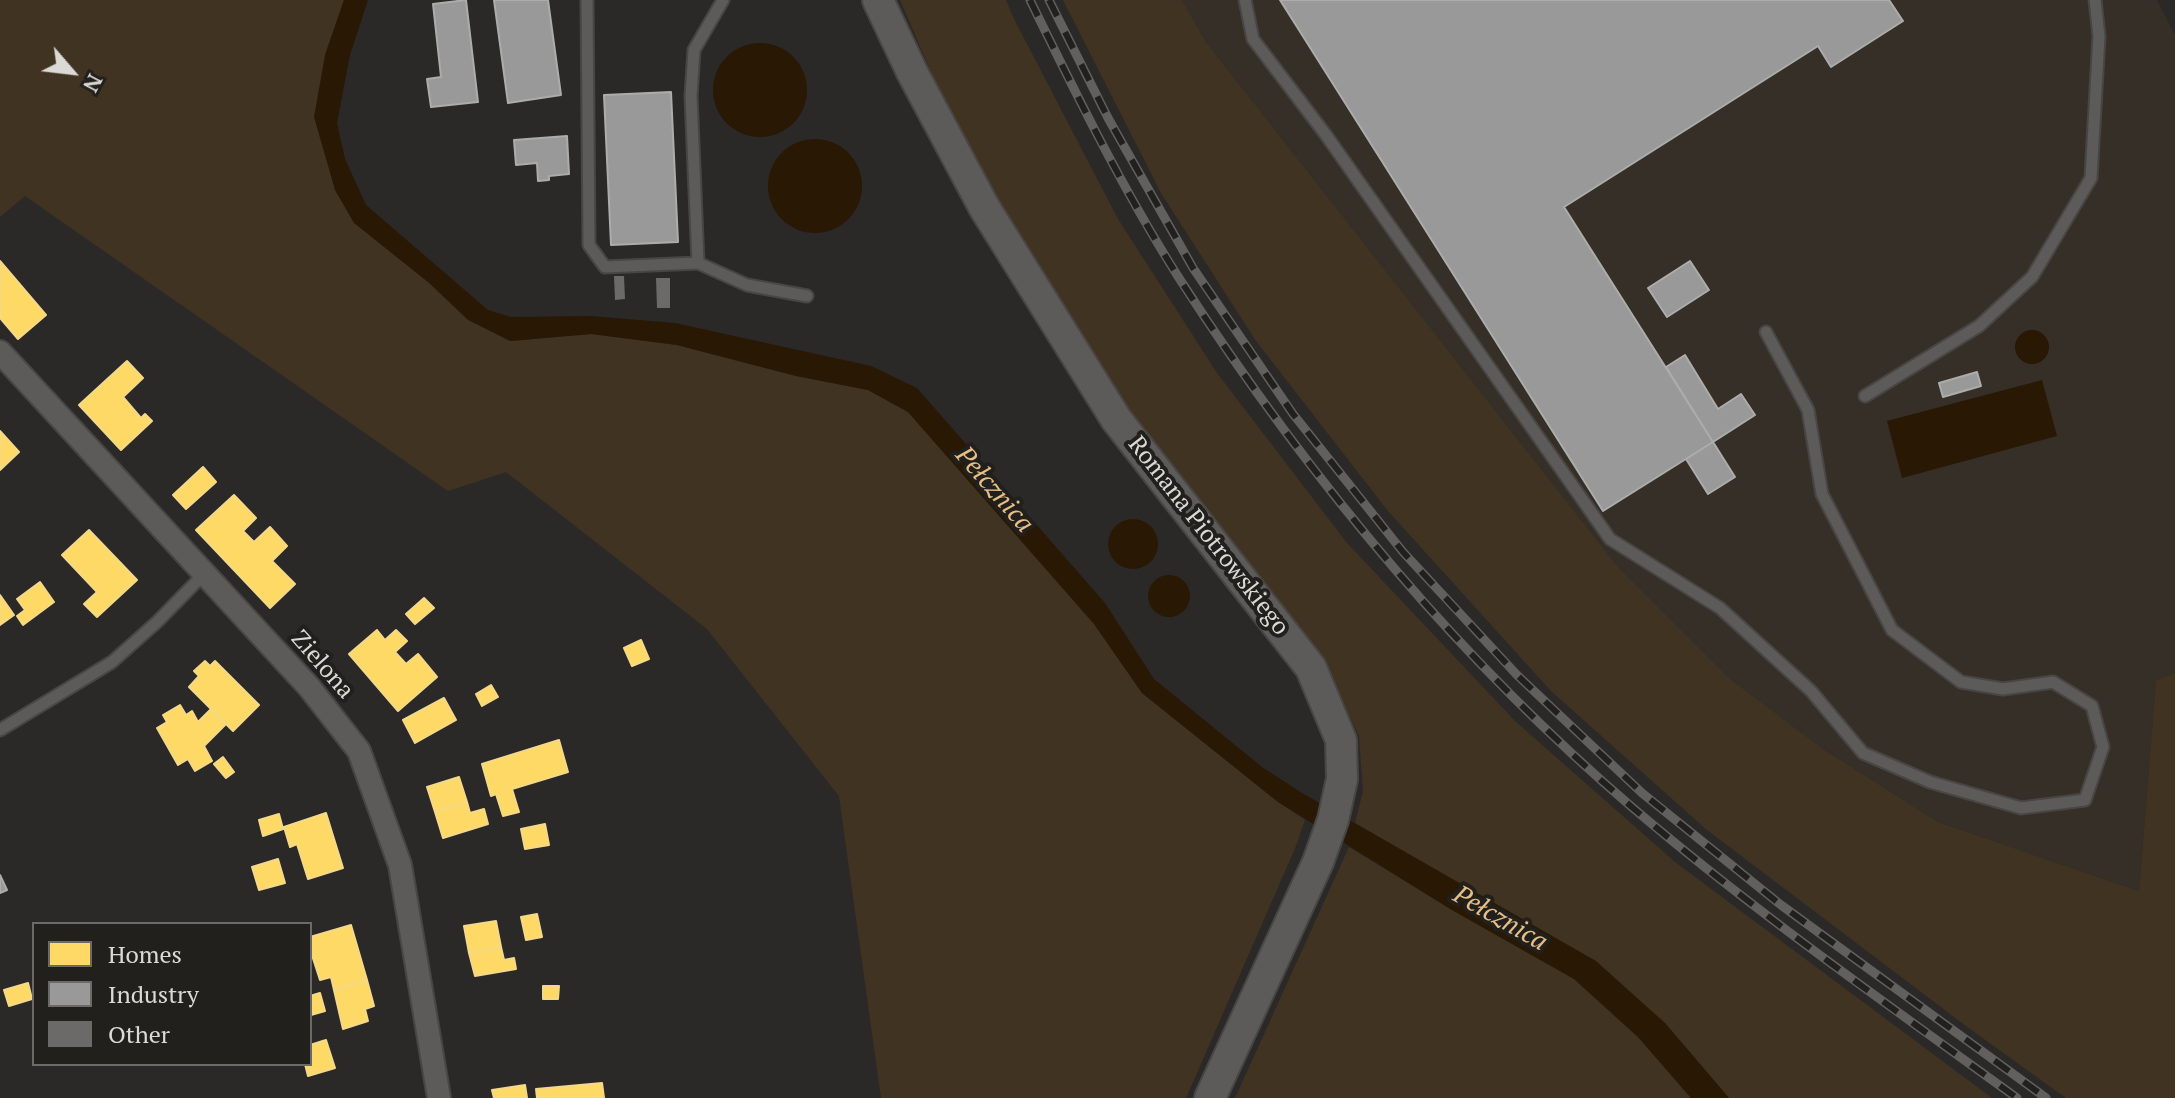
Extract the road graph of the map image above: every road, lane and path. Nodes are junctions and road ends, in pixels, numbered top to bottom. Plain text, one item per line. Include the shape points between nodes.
1 (587, 0) edge
2 (723, 0) edge
3 (878, 0) edge
4 (1245, 0) edge
5 (2095, 0) edge
6 (698, 263) junction
7 (807, 296) dead end
8 (1766, 332) dead end
9 (0, 352) edge
10 (1865, 396) dead end
11 (204, 574) junction
12 (0, 730) edge
13 (439, 1098) edge
14 (1210, 1098) edge

1 - 6 lane via 589,245 605,267
2 - 6 lane via 694,50
3 - 14 street, Romana Piotrowskiego via 984,207 1116,419 1311,668 1341,740 1342,779 1318,862
4 - 8 lane via 1253,39 1610,539 1720,608 1811,691 1863,753 1930,782 2021,808 2085,800 2103,747 2092,706 2053,682 2003,689 1961,682 1892,630 1822,494 1808,410
5 - 10 lane via 2099,36 2091,178 2032,277 1979,326
6 - 7 lane via 747,285
9 - 11 street, Zielona
11 - 12 lane via 112,662
11 - 13 street, Zielona via 309,687 359,751 400,865

